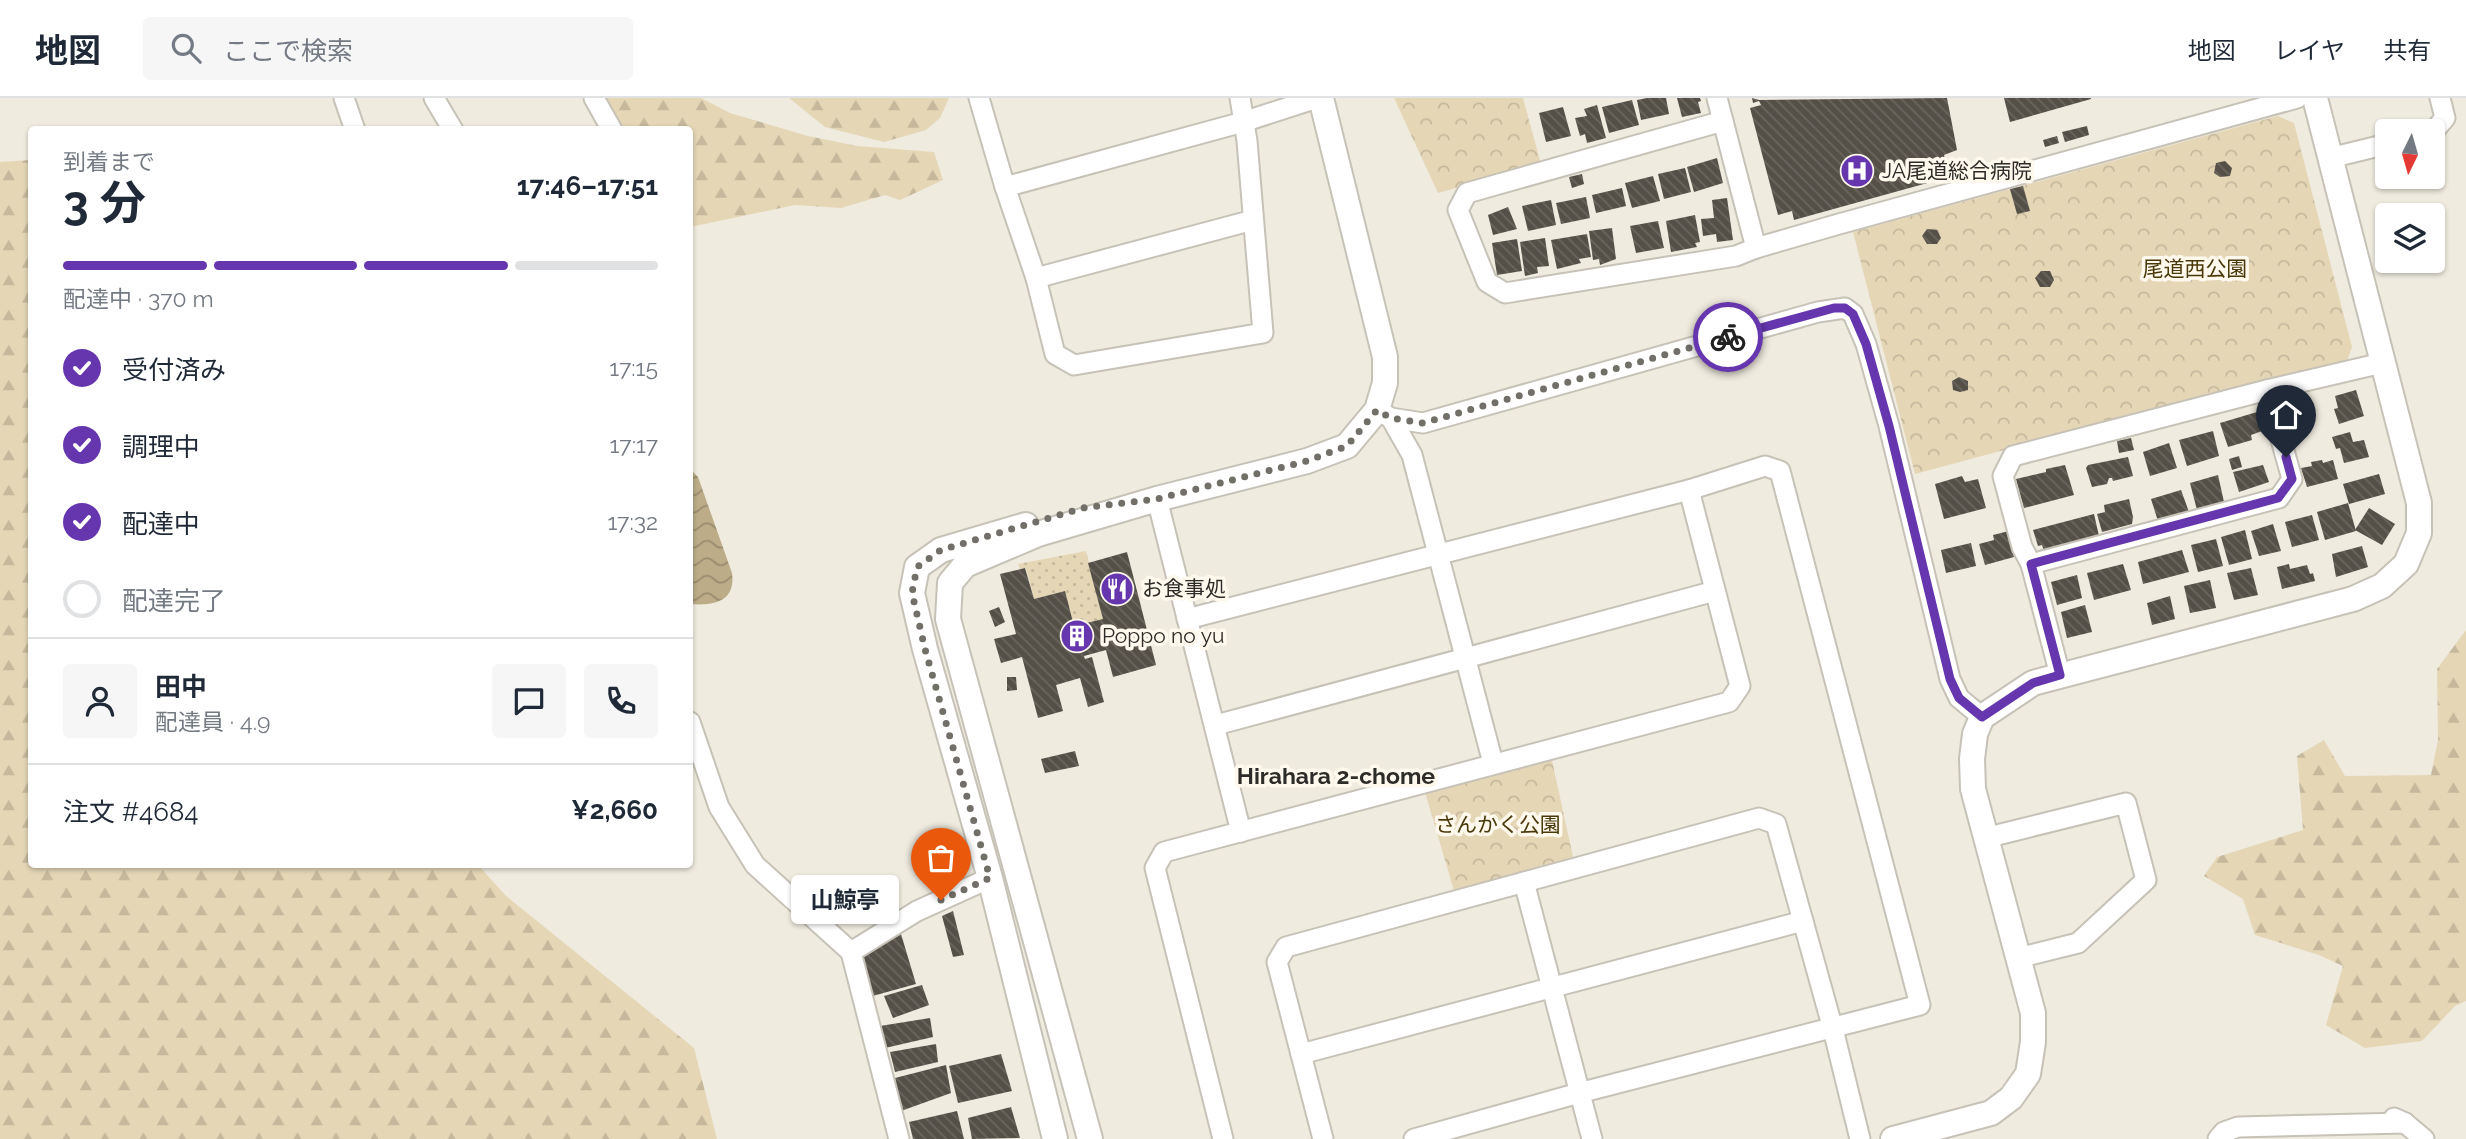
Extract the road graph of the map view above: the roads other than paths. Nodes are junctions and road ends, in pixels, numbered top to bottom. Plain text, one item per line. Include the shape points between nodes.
1 (344, 98) edge
2 (434, 98) edge
3 (594, 98) edge
4 (979, 98) edge
5 (1240, 98) edge
6 (1319, 98) edge
7 (1717, 98) edge
8 (2297, 98) edge
9 (2315, 98) edge
10 (2440, 98) edge
11 (2444, 119) edge
12 (1723, 121) junction
13 (1243, 122) junction
14 (354, 126) edge
15 (451, 126) edge
16 (610, 126) edge
17 (2375, 147) edge
18 (2330, 158) junction
19 (1005, 187) junction
20 (1253, 220) junction
21 (1756, 248) junction
22 (1036, 278) junction
23 (2382, 363) junction
24 (2267, 390) junction
25 (1384, 414) junction
26 (1689, 490) junction
27 (1157, 499) junction
28 (1436, 554) junction
29 (2031, 564) junction
30 (1715, 591) junction
31 (1187, 619) junction
32 (1466, 657) junction
33 (2060, 675) junction
34 (1982, 717) junction
35 (1216, 725) junction
36 (693, 731) edge
37 (984, 749) junction
38 (956, 755) junction
39 (1493, 763) junction
40 (1241, 832) junction
41 (1985, 838) junction
42 (990, 878) junction
43 (1524, 882) junction
44 (1803, 921) junction
45 (851, 952) junction
46 (2018, 958) junction
47 (1553, 986) junction
48 (1833, 1029) junction
49 (1301, 1054) junction
50 (1579, 1093) junction
51 (2384, 1112) dead end
52 (2405, 1124) junction
53 (899, 1139) edge
54 (1055, 1139) edge
55 (1090, 1139) edge
56 (1223, 1139) edge
57 (1323, 1139) edge
58 (1414, 1139) edge
59 (1592, 1139) edge
60 (1860, 1139) edge
61 (1893, 1139) edge
62 (2218, 1139) edge
63 (2424, 1139) edge

1 - 14 street
2 - 15 street
3 - 16 street
4 - 19 street
5 - 13 street
6 - 13 street
6 - 25 street via 1385,357
7 - 12 street
8 - 21 street
9 - 18 street
10 - 11 street
12 - 21 street
12 - 21 street via 1467,193 1458,210 1487,282 1505,293 1736,256
13 - 19 street
13 - 20 street
17 - 18 street
18 - 23 street
19 - 22 street
20 - 22 street
20 - 22 street via 1263,333 1074,365 1055,354
23 - 24 street
23 - 33 street via 2419,502 2419,533 2406,564 2382,586 2353,599
24 - 29 street via 2292,479 2278,498
24 - 29 street via 2013,456 2003,476
25 - 27 street via 1347,446 1307,461
25 - 28 street via 1412,455
25 - 34 street via 1423,423 1845,308 1853,314 1869,356 1889,426 1950,679 1959,698
26 - 28 street
26 - 30 street
26 - 48 street via 1765,466 1780,471 1920,1005
27 - 31 street
27 - 37 street via 1038,534 965,565 950,583 948,619
27 - 38 street via 1083,508 941,550 917,567 912,593
28 - 31 street
28 - 32 street
29 - 33 street
30 - 32 street
30 - 39 street via 1740,686 1729,702
31 - 35 street
32 - 35 street
32 - 39 street
33 - 34 street via 2033,683
34 - 41 street via 1972,759 1973,789
35 - 40 street
36 - 45 street via 719,807 755,865
37 - 38 street
37 - 55 street
38 - 42 street
39 - 40 street
40 - 56 street via 1164,852 1155,868
41 - 46 street
41 - 46 street via 2126,803 2146,880 2078,943
42 - 45 street via 916,911
42 - 54 street
43 - 44 street via 1759,818 1776,824
43 - 47 street
43 - 49 street via 1286,947 1277,962
44 - 47 street
44 - 48 street
45 - 53 street
46 - 61 street via 2033,1013 2028,1074 2011,1098 1991,1113
47 - 49 street
47 - 50 street
48 - 50 street
48 - 60 street
49 - 57 street
50 - 58 street
50 - 59 street
51 - 52 street
52 - 62 street via 2238,1127
52 - 63 street

